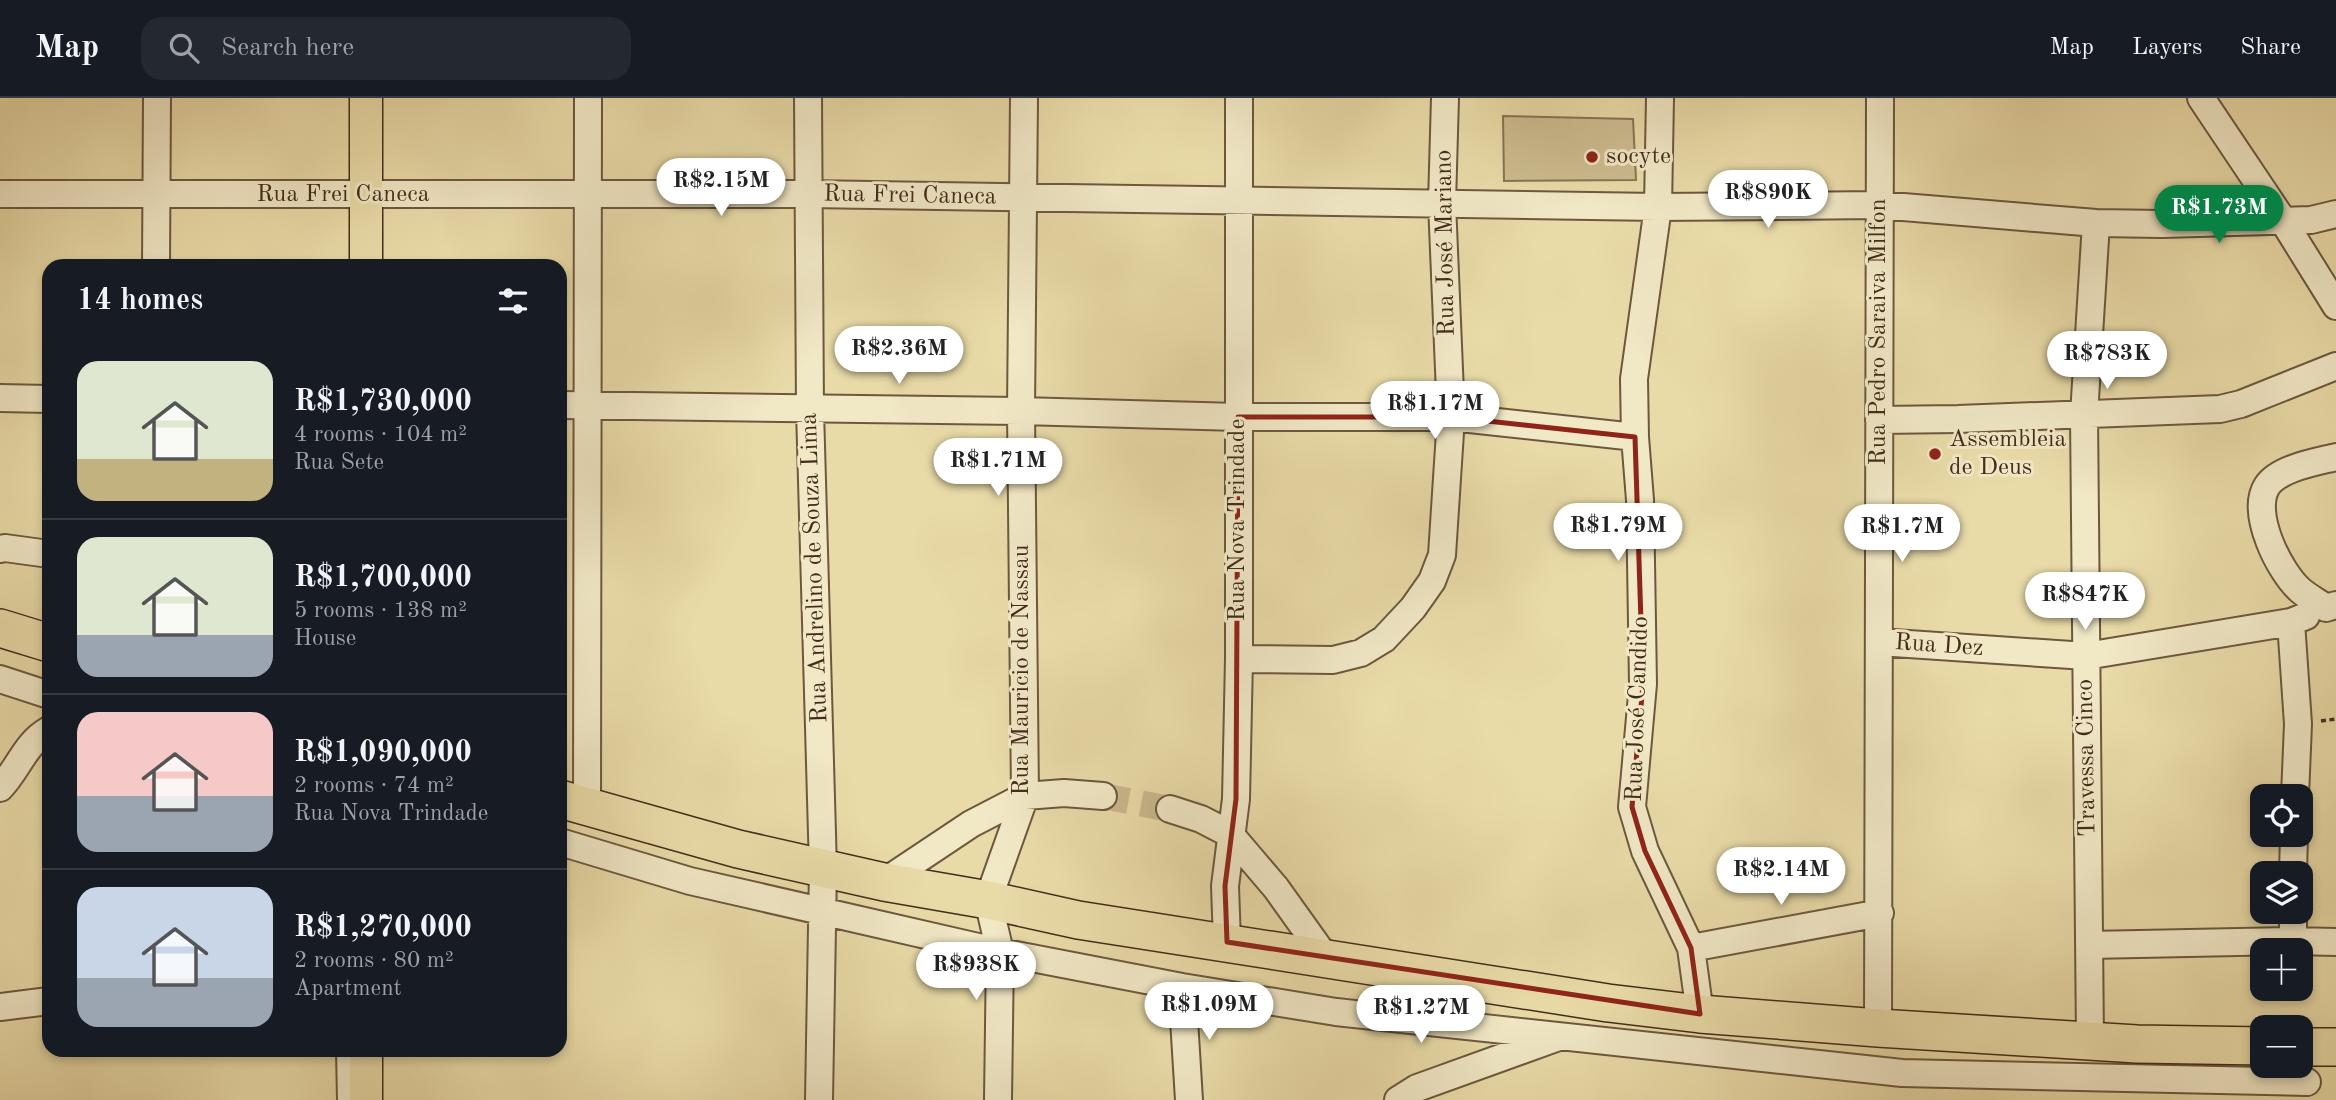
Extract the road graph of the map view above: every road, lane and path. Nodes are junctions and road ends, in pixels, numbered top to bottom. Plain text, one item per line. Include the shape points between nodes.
1 (157, 98) edge
2 (366, 98) edge
3 (588, 98) edge
4 (808, 98) edge
5 (1024, 98) edge
6 (1240, 98) edge
7 (1445, 98) edge
8 (1660, 98) edge
9 (1881, 98) edge
10 (2201, 98) edge
11 (0, 194) edge
12 (587, 194) junction
13 (808, 194) junction
14 (156, 195) junction
15 (365, 195) junction
16 (1022, 198) junction
17 (1240, 201) junction
18 (1442, 203) junction
19 (1879, 205) junction
20 (1658, 207) junction
21 (2336, 214) edge
22 (2282, 219) junction
23 (2096, 223) junction
24 (156, 259) edge
25 (366, 259) edge
26 (2336, 306) edge
27 (2336, 366) edge
28 (0, 398) edge
29 (42, 399) edge
30 (567, 405) edge
31 (587, 405) junction
32 (810, 410) junction
33 (1021, 411) junction
34 (2084, 415) junction
35 (1238, 417) junction
36 (1451, 417) junction
37 (1879, 420) junction
38 (1634, 437) junction
39 (2336, 457) edge
40 (2, 547) edge
41 (42, 553) edge
42 (2333, 612) edge
43 (2291, 622) junction
44 (0, 628) edge
45 (42, 641) edge
46 (1879, 642) junction
47 (2086, 656) junction
48 (1239, 659) junction
49 (0, 679) edge
50 (42, 693) edge
51 (42, 736) edge
52 (2296, 784) edge
53 (0, 788) edge
54 (1025, 796) junction
55 (1104, 796) tunnel mouth
56 (573, 804) edge
57 (1170, 809) tunnel mouth
58 (1230, 834) junction
59 (567, 844) edge
60 (823, 869) junction
61 (884, 882) junction
62 (988, 900) junction
63 (823, 910) junction
64 (1880, 912) junction
65 (1227, 942) junction
66 (2313, 942) edge
67 (2336, 942) edge
68 (2250, 943) edge
69 (2089, 945) junction
70 (1690, 948) junction
71 (1000, 952) junction
72 (1326, 958) junction
73 (1182, 987) junction
74 (42, 1002) edge
75 (0, 1007) edge
76 (1700, 1014) junction
77 (1878, 1028) junction
78 (1562, 1036) junction
79 (2090, 1041) junction
80 (2250, 1046) edge
81 (350, 1057) edge
82 (366, 1057) edge
83 (2250, 1066) edge
84 (1187, 1071) junction
85 (351, 1100) edge
86 (366, 1100) edge
87 (819, 1100) edge
88 (998, 1100) edge
89 (1189, 1100) edge
90 (1203, 1100) edge
91 (1398, 1100) edge

1 - 14 street
2 - 15 main road
3 - 12 street
4 - 13 street, Rua Andrelino de Souza Lima
5 - 16 street, Rua Mauricio de Nassau
6 - 17 street, Rua Nova Trindade
7 - 18 street, Rua José Mariano
8 - 20 street, Rua José Candido
9 - 19 street, Rua Pedro Saraiva Milfon
10 - 22 street
11 - 14 street, Rua Frei Caneca
12 - 13 street, Rua Frei Caneca
12 - 15 street, Rua Frei Caneca
12 - 31 street
13 - 16 street, Rua Frei Caneca
13 - 32 street, Rua Andrelino de Souza Lima
14 - 15 street, Rua Frei Caneca
14 - 24 street
15 - 25 main road
16 - 17 street, Rua Frei Caneca
16 - 33 street, Rua Mauricio de Nassau
17 - 18 street, Rua Frei Caneca
17 - 35 street, Rua Nova Trindade
18 - 20 street, Rua Frei Caneca
18 - 36 street, Rua José Mariano
19 - 20 street, Rua Frei Caneca
19 - 23 street, Rua Frei Caneca
19 - 37 street, Rua Pedro Saraiva Milfon
20 - 38 street, Rua José Candido via 1634,379
21 - 22 street, Rua Frei Caneca via 2311,220
22 - 23 street, Rua Frei Caneca
22 - 26 street
23 - 34 street, Travessa Cinco
27 - 34 street via 2220,409
28 - 29 street
30 - 31 street
31 - 32 street
31 - 56 street
32 - 33 street
32 - 60 street, Rua Andrelino de Souza Lima
33 - 35 street
33 - 54 street, Rua Mauricio de Nassau
34 - 37 street
34 - 47 street, Travessa Cinco
35 - 36 street
35 - 48 street, Rua Nova Trindade
36 - 38 street
36 - 48 street, Rua José Mariano via 1442,555 1432,581 1413,608 1384,639 1361,653 1333,660
37 - 46 street, Rua Pedro Saraiva Milfon
38 - 70 street, Rua José Candido via 1640,500 1643,684 1632,807 1645,851
39 - 42 street via 2277,477 2267,486 2262,513 2275,554 2299,589
40 - 41 street
42 - 43 street, Rua Dez
43 - 47 street, Rua Dez
43 - 52 street via 2298,724
44 - 45 highway
46 - 47 street, Rua Dez
46 - 64 street, Rua Pedro Saraiva Milfon
47 - 69 street, Travessa Cinco
48 - 58 street, Rua Nova Trindade via 1236,799
49 - 50 street
51 - 53 street via 28,747
54 - 55 street
54 - 61 street via 971,824
54 - 62 street, Rua Mauricio de Nassau
56 - 60 highway
57 - 58 street
58 - 65 street, Rua Nova Trindade via 1224,886
58 - 72 street
59 - 63 street via 690,881
60 - 61 highway
60 - 63 street, Rua Andrelino de Souza Lima
61 - 62 highway
62 - 65 highway
62 - 71 street
63 - 71 street
63 - 87 street, Rua Andrelino de Souza Lima
64 - 70 street
64 - 77 street, Rua Pedro Saraiva Milfon
65 - 72 highway
66 - 67 street
68 - 69 street
69 - 79 street, Travessa Cinco
70 - 76 street, Rua José Candido
71 - 73 street
71 - 88 street
72 - 76 highway
73 - 78 street via 1336,1012
73 - 84 street
74 - 75 street
76 - 77 highway
77 - 79 highway
78 - 83 street via 1902,1073
78 - 91 street via 1417,1088
79 - 80 highway
81 - 85 street
82 - 86 main road
84 - 89 street
84 - 90 street

